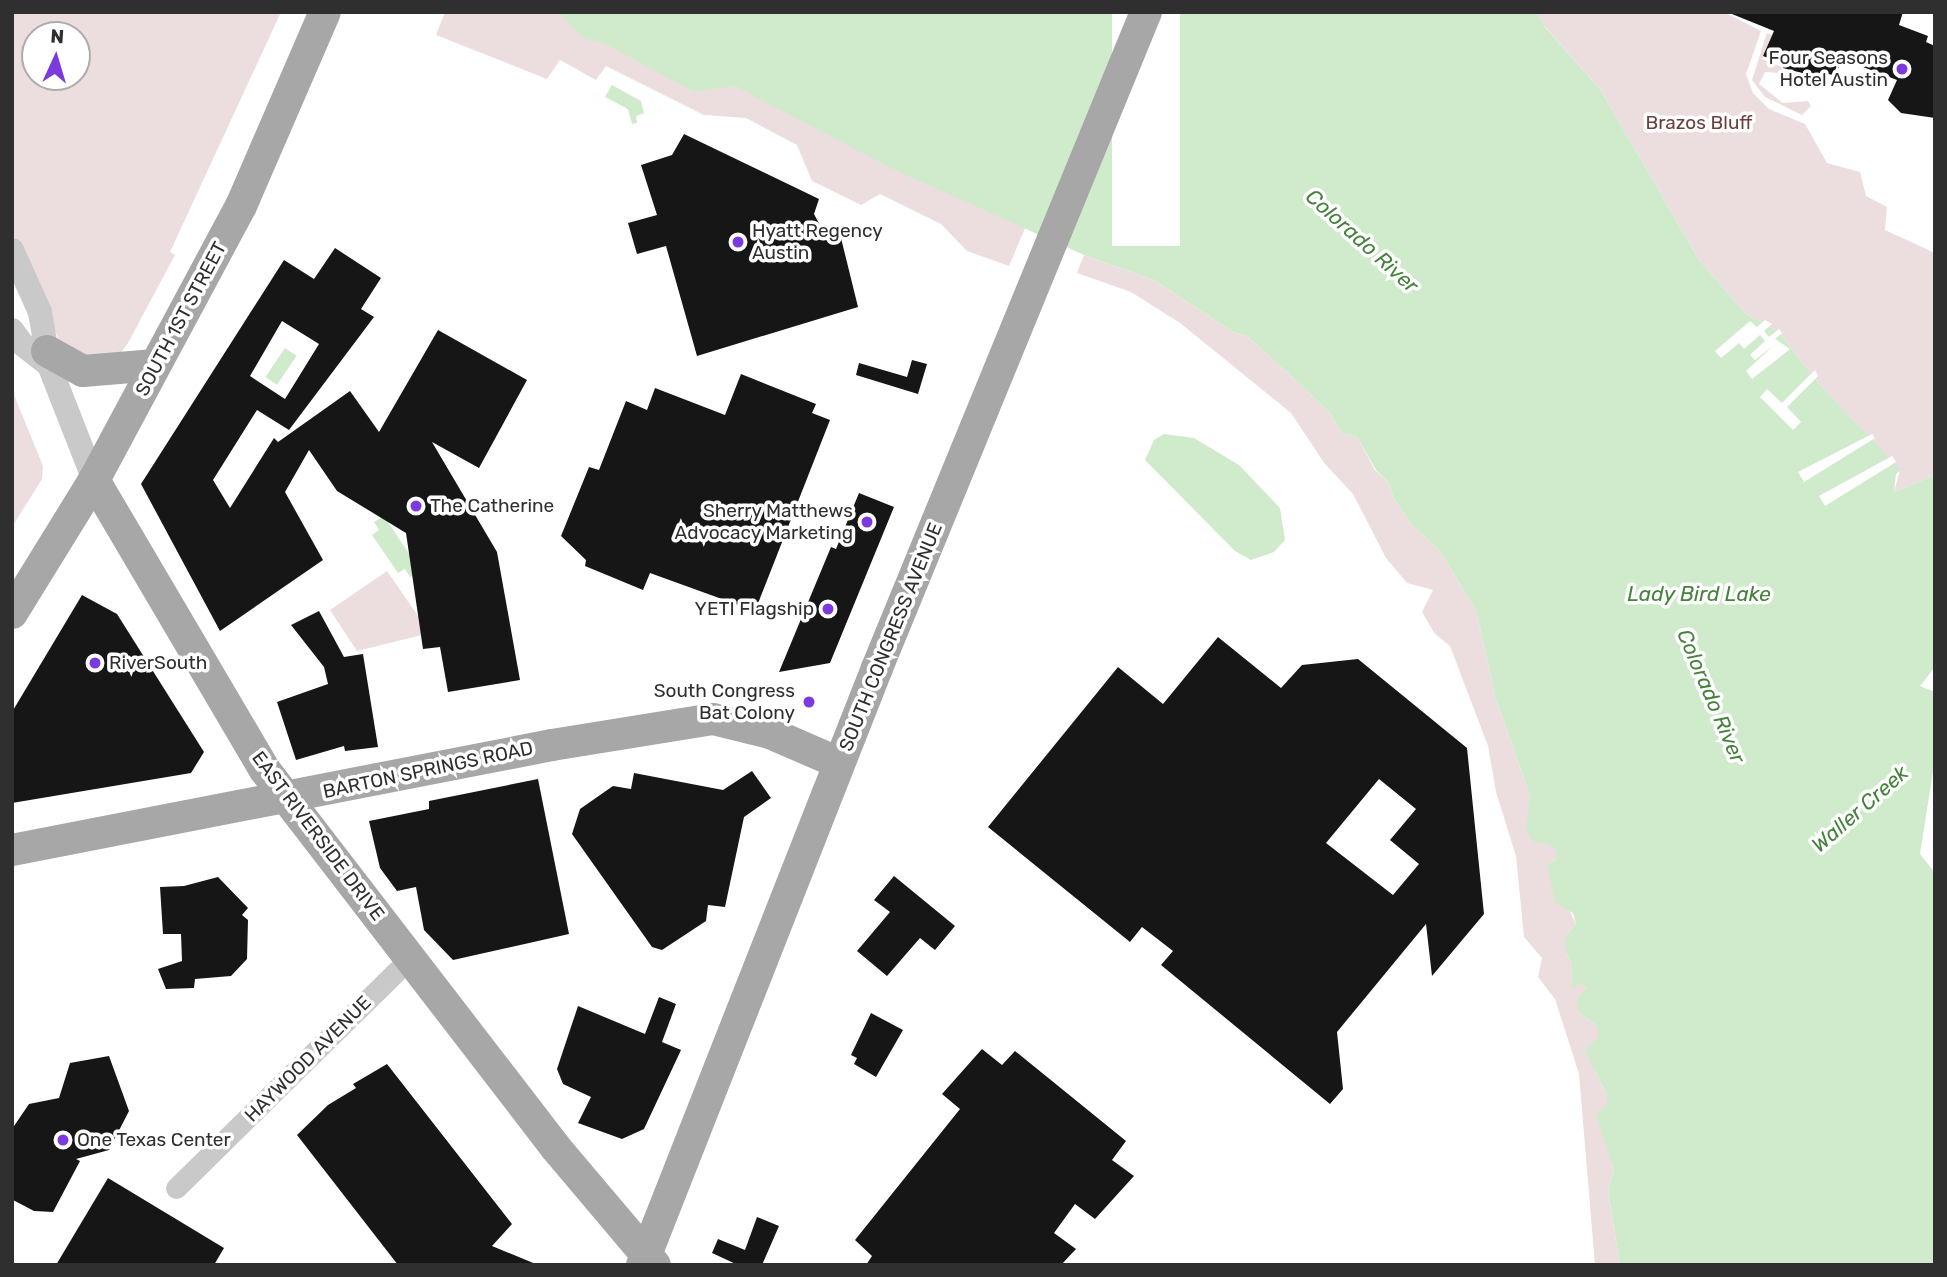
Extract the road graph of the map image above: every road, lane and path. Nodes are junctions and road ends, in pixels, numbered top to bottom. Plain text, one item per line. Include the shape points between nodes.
1 (1146, 12) edge
2 (323, 18) edge
3 (12, 250) edge
4 (12, 330) edge
5 (48, 358) junction
6 (155, 365) junction
7 (94, 480) junction
8 (12, 613) edge
9 (839, 763) junction
10 (287, 800) junction
11 (12, 850) edge
12 (410, 959) junction
13 (176, 1188) dead end
14 (647, 1261) edge

1 - 9 main road, SOUTH CONGRESS AVENUE
2 - 6 main road, SOUTH 1ST STREET via 242,206
3 - 5 street, EAST RIVERSIDE DRIVE via 40,312
4 - 5 street via 22,344
5 - 6 main road via 83,372
5 - 7 street, EAST RIVERSIDE DRIVE
6 - 7 main road, SOUTH 1ST STREET
7 - 8 main road, SOUTH 1ST STREET
7 - 10 main road, EAST RIVERSIDE DRIVE via 222,701
9 - 10 main road, BARTON SPRINGS ROAD via 770,733 713,719 565,742
9 - 14 main road, SOUTH CONGRESS AVENUE
10 - 11 main road, BARTON SPRINGS ROAD
10 - 12 main road, EAST RIVERSIDE DRIVE
12 - 13 street, HAYWOOD AVENUE
12 - 14 main road, EAST RIVERSIDE DRIVE

